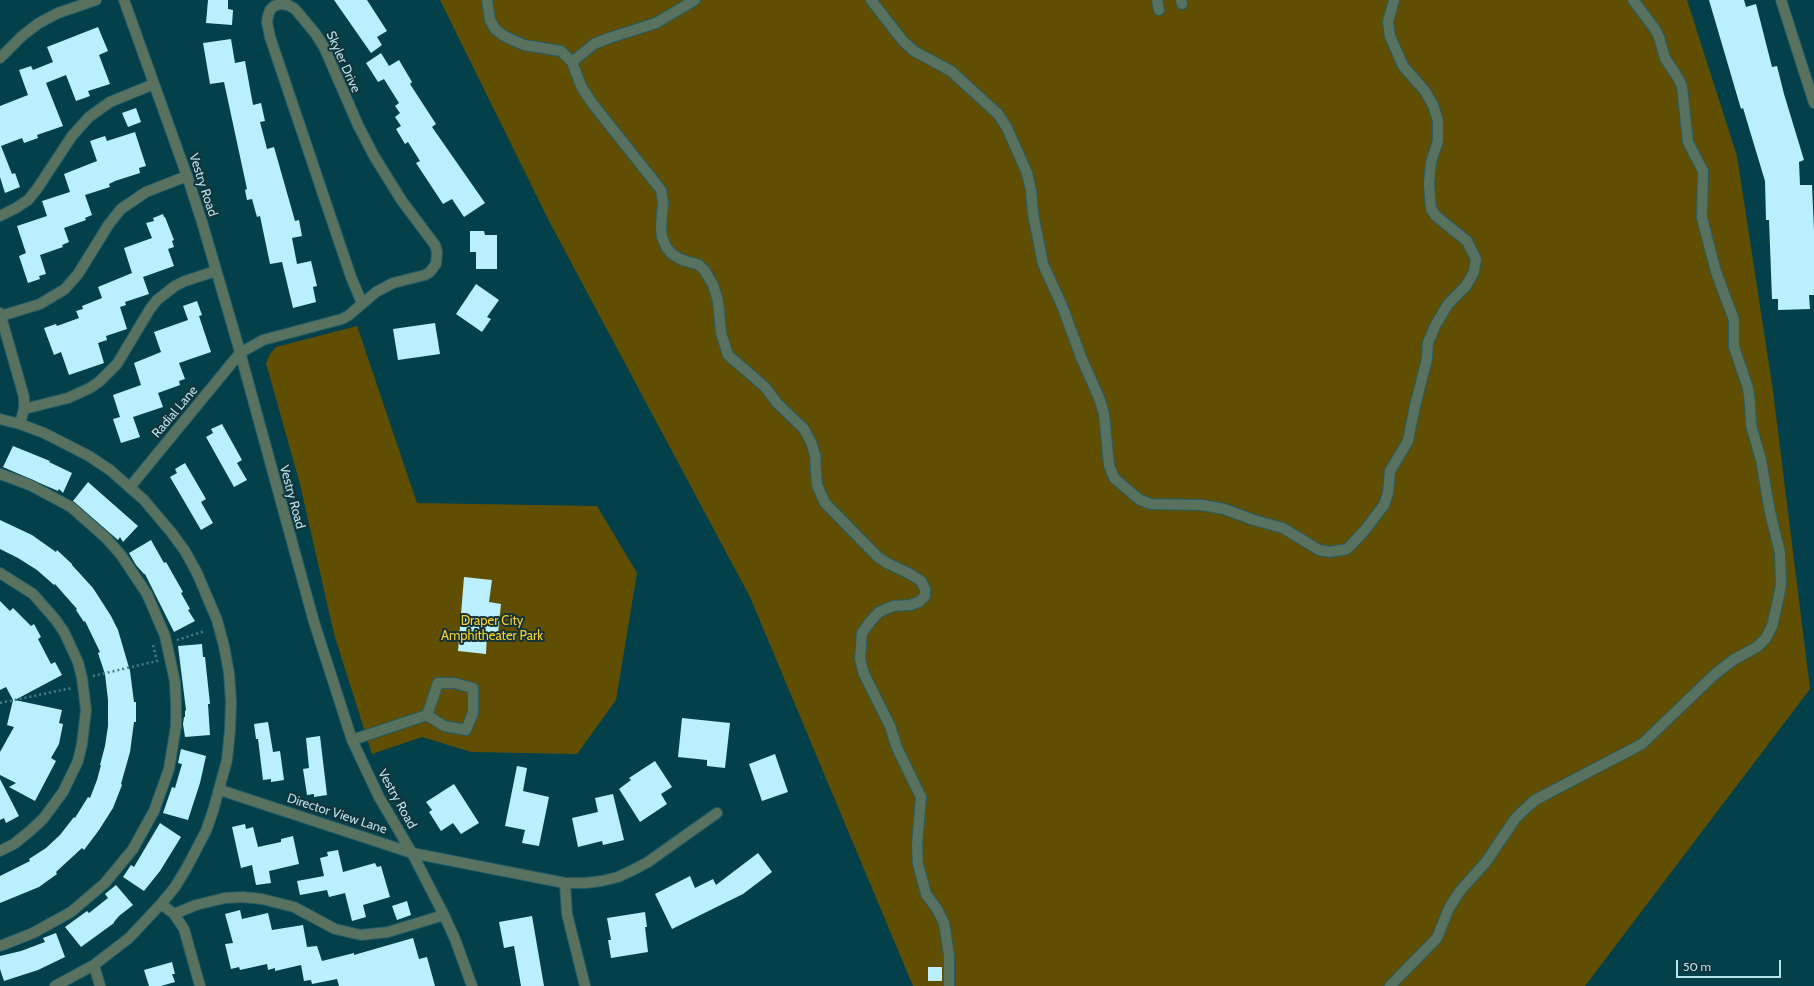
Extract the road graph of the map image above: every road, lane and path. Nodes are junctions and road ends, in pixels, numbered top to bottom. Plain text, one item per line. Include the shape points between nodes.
1 (96, 0) edge
2 (124, 0) edge
3 (488, 0) edge
4 (695, 0) edge
5 (871, 0) edge
6 (1394, 0) edge
7 (1633, 0) edge
8 (1781, 0) edge
9 (0, 58) edge
10 (572, 62) junction
11 (154, 84) junction
12 (1814, 103) edge
13 (187, 176) junction
14 (0, 216) edge
15 (216, 271) junction
16 (362, 303) junction
17 (0, 314) edge
18 (240, 353) junction
19 (24, 409) junction
20 (0, 419) edge
21 (20, 424) junction
22 (0, 474) edge
23 (130, 487) junction
24 (0, 573) edge
25 (205, 631) dead end
26 (176, 640) dead end
27 (159, 644) dead end
28 (92, 676) dead end
29 (73, 688) dead end
30 (0, 703) edge
31 (427, 715) junction
32 (352, 740) junction
33 (220, 790) junction
34 (717, 813) dead end
35 (0, 851) edge
36 (412, 852) junction
37 (565, 883) junction
38 (161, 904) junction
39 (174, 914) junction
40 (444, 915) junction
41 (0, 946) edge
42 (94, 965) junction
43 (54, 986) edge
44 (100, 986) edge
45 (200, 986) edge
46 (472, 986) edge
47 (585, 986) edge
48 (949, 986) edge
49 (1390, 986) edge

1 - 9 street via 58,13 39,23
2 - 11 street, Vestry Road
3 - 10 street via 490,20 495,29 504,36 524,45 561,51
4 - 10 street via 656,22 594,44
5 - 6 street via 903,41 951,71 998,114 1007,128 1027,174 1043,264 1100,400 1104,414 1109,465 1114,478 1140,500 1151,504 1224,508 1283,528 1319,550 1330,552 1347,549 1384,504 1390,471 1408,441 1427,359 1428,343 1448,304 1466,286 1474,272 1476,259 1467,241 1436,216 1431,208 1429,184 1431,162 1438,141 1438,121 1433,105 1425,91 1403,66 1390,36 1388,22
7 - 49 street via 1659,37 1665,58 1680,82 1688,142 1703,171 1702,218 1716,272 1734,320 1734,347 1748,388 1751,425 1761,460 1780,553 1781,585 1778,605 1772,626 1758,647 1733,660 1714,675 1642,744 1535,800 1524,810 1486,862 1460,891 1449,908 1437,938
8 - 12 street
10 - 48 street via 581,86 592,103 661,190 661,227 666,247 680,259 699,265 713,285 718,301 721,333 728,355 765,387 804,429 815,455 817,484 825,504 878,556 921,581 925,589 920,602 893,606 879,612 862,633 860,659 864,674 921,797 918,864 926,894 944,923 949,955
11 - 13 street, Vestry Road
11 - 14 street via 110,102 94,113 76,131 37,190 16,208
13 - 15 street, Vestry Road
13 - 17 street via 146,192 121,209 75,278 61,292 40,304
15 - 18 street, Vestry Road
15 - 19 street via 185,281 157,300 117,364 100,381 68,398
16 - 16 street, Skyler Drive via 270,37 268,16 274,6 281,4 296,9 324,47 374,156 402,201 435,245 437,252 436,264 430,272 393,283
16 - 18 street, Skyler Drive via 342,319 263,340
17 - 19 street via 21,384
18 - 23 street, Radial Lane
18 - 32 street, Vestry Road via 314,622
19 - 21 street
20 - 21 street
21 - 23 street via 89,456
22 - 41 street via 30,485 71,508 122,555 147,594 165,636 175,682 176,726 169,769 154,811 133,849 105,883 71,912 33,933
23 - 33 street via 157,515 185,551 217,620 224,646 231,701 227,760
24 - 35 street via 33,594 55,619 72,647 82,678 86,710 82,744 71,777 54,806 22,838
25 - 26 path
27 - 28 path via 153,646 156,661
29 - 30 path
31 - 31 street via 438,683 454,683 472,688 473,713 466,730 444,726
31 - 32 street
32 - 36 street, Vestry Road via 379,797
33 - 36 street, Director View Lane
33 - 38 street via 206,831 174,887
34 - 37 street, Director View Lane via 648,862 618,877 585,883
36 - 37 street, Director View Lane
36 - 40 street, Vestry Road
37 - 47 street via 568,914
38 - 39 street
38 - 42 street via 129,938
39 - 40 street via 196,905 225,898 262,899 294,908 335,929 361,935 388,932
39 - 45 street via 184,929
40 - 46 street, Vestry Road
42 - 43 street
42 - 44 street

